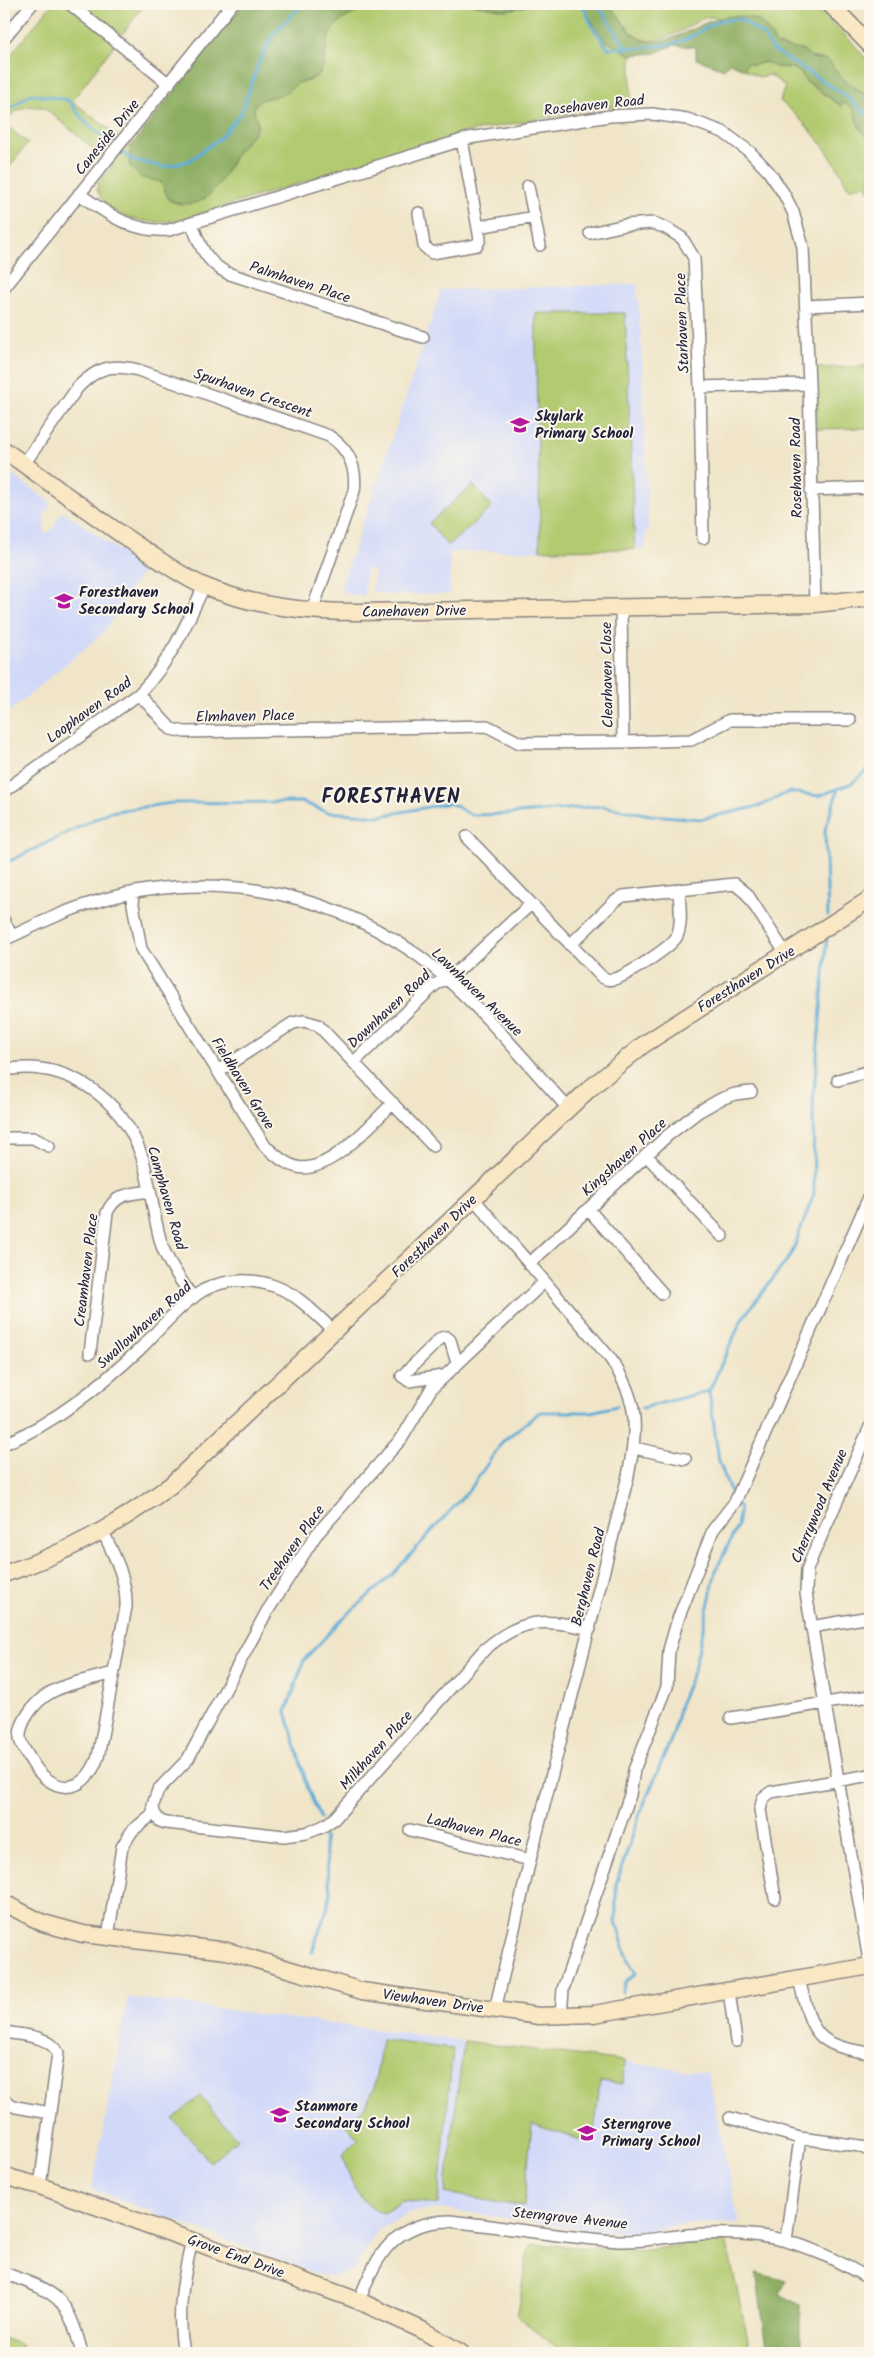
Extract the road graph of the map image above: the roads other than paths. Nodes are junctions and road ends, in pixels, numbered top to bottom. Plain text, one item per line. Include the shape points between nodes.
1 (32, 4) edge
2 (70, 4) edge
3 (232, 4) edge
4 (830, 4) edge
5 (4, 38) edge
6 (870, 45) edge
7 (169, 84) junction
8 (462, 140) junction
9 (528, 186) dead end
10 (79, 194) junction
11 (419, 213) dead end
12 (535, 217) junction
13 (192, 224) junction
14 (478, 227) junction
15 (590, 233) dead end
16 (540, 245) dead end
17 (4, 288) edge
18 (870, 303) edge
19 (806, 306) junction
20 (423, 337) dead end
21 (809, 384) junction
22 (700, 387) junction
23 (4, 450) edge
24 (24, 464) junction
25 (870, 488) edge
26 (811, 490) junction
27 (703, 538) dead end
28 (204, 586) junction
29 (870, 598) edge
30 (814, 604) junction
31 (622, 607) junction
32 (312, 611) junction
33 (139, 694) junction
34 (850, 720) dead end
35 (368, 729) joint
36 (623, 742) junction
37 (4, 791) edge
38 (467, 837) dead end
39 (679, 889) junction
40 (131, 893) junction
41 (870, 899) edge
42 (531, 904) junction
43 (4, 921) edge
44 (8, 938) edge
45 (570, 945) junction
46 (786, 954) junction
47 (444, 978) junction
48 (354, 1062) junction
49 (4, 1070) edge
50 (218, 1071) junction
51 (870, 1071) edge
52 (838, 1080) dead end
53 (751, 1092) dead end
54 (393, 1103) junction
55 (568, 1108) junction
56 (4, 1138) edge
57 (49, 1146) dead end
58 (433, 1146) dead end
59 (646, 1155) junction
60 (150, 1191) junction
61 (870, 1195) edge
62 (473, 1198) junction
63 (588, 1209) junction
64 (722, 1236) dead end
65 (529, 1264) junction
66 (544, 1282) junction
67 (662, 1293) dead end
68 (193, 1298) junction
69 (334, 1331) junction
70 (90, 1353) dead end
71 (457, 1363) junction
72 (443, 1376) junction
73 (870, 1428) edge
74 (4, 1444) edge
75 (634, 1448) junction
76 (685, 1459) dead end
77 (103, 1532) junction
78 (4, 1574) edge
79 (870, 1617) edge
80 (811, 1627) junction
81 (590, 1630) junction
82 (113, 1673) junction
83 (870, 1696) edge
84 (824, 1704) junction
85 (731, 1718) dead end
86 (870, 1775) edge
87 (837, 1780) junction
88 (156, 1815) junction
89 (410, 1830) dead end
90 (530, 1860) junction
91 (775, 1898) dead end
92 (4, 1903) edge
93 (108, 1937) junction
94 (870, 1966) edge
95 (799, 1979) junction
96 (728, 1991) junction
97 (495, 2010) junction
98 (561, 2016) junction
99 (4, 2032) edge
100 (736, 2042) dead end
101 (870, 2053) edge
102 (4, 2101) edge
103 (50, 2113) junction
104 (730, 2118) dead end
105 (800, 2138) junction
106 (870, 2150) edge
107 (4, 2176) edge
108 (40, 2186) junction
109 (192, 2240) junction
110 (786, 2240) junction
111 (4, 2273) edge
112 (870, 2279) edge
113 (359, 2301) junction
114 (82, 2353) edge
115 (184, 2353) edge
116 (461, 2353) edge

1 - 5 street
2 - 7 street
3 - 7 street, Caneside Drive
4 - 6 street
7 - 10 street, Caneside Drive
8 - 13 street, Rosehaven Road
8 - 14 street
8 - 19 street, Rosehaven Road via 610,116 652,114 687,119 723,132 750,152 784,194 803,247
9 - 12 street
10 - 13 street, Rosehaven Road via 120,221 140,228 160,231
10 - 17 street, Caneside Drive
11 - 14 street via 424,246 432,253 478,244
12 - 14 street
12 - 16 street
13 - 20 street, Palmhaven Place via 207,259 227,274
15 - 22 street, Starhaven Place via 625,225 653,224 674,232 689,248 696,275
18 - 19 street
19 - 21 street, Rosehaven Road
21 - 22 street, Starhaven Place
21 - 26 street, Rosehaven Road
22 - 27 street, Starhaven Place
23 - 24 street, Canehaven Drive
24 - 28 street, Canehaven Drive via 132,542
24 - 32 street, Spurhaven Crescent via 78,386 89,376 111,367 138,370 329,436 350,458 356,479
25 - 26 street
26 - 30 street, Rosehaven Road
28 - 32 street, Canehaven Drive via 250,601
28 - 33 street, Loophaven Road via 176,647
29 - 30 street, Canehaven Drive
30 - 31 street, Canehaven Drive
31 - 32 street, Canehaven Drive
31 - 36 street, Clearhaven Close
33 - 35 street, Elmhaven Place via 165,724 176,731
33 - 37 street, Loophaven Road
34 - 36 street, Clearhaven Close via 730,720 691,740
35 - 36 street, Clearhaven Close via 487,726 520,743
38 - 42 street
39 - 45 street via 619,898
39 - 45 street via 676,939 625,974 612,980 603,978
39 - 46 street via 738,886 747,894
40 - 44 street, Lawnhaven Avenue via 74,909
40 - 47 street, Lawnhaven Avenue via 167,887 230,886 306,901 341,913 386,936 414,953
40 - 50 street, Fieldhaven Grove via 141,949
41 - 46 street, Foresthaven Drive
42 - 45 street
42 - 47 street, Downhaven Road via 470,961
43 - 44 street
46 - 55 street, Foresthaven Drive via 643,1045
47 - 48 street, Downhaven Road
47 - 55 street, Lawnhaven Avenue
48 - 50 street, Downhaven Road via 318,1025 304,1021 293,1023
48 - 54 street, Downhaven Road
49 - 60 street, Camphaven Road via 30,1067 52,1070 84,1082 99,1093 124,1120 142,1156
50 - 54 street, Fieldhaven Grove via 265,1146 281,1160 306,1169 324,1164
51 - 52 street
53 - 59 street, Kingshaven Place via 735,1094 698,1112
54 - 58 street, Downhaven Road
55 - 62 street, Foresthaven Drive
56 - 57 street via 33,1138
59 - 63 street, Kingshaven Place
59 - 64 street
60 - 68 street, Camphaven Road via 163,1248
60 - 70 street, Creamhaven Place via 116,1199 107,1213
61 - 98 street via 735,1502 714,1530 678,1620 669,1650 666,1687 634,1770 630,1795 563,1989
62 - 65 street, Berghaven Road
62 - 69 street, Foresthaven Drive
63 - 65 street, Kingshaven Place
63 - 67 street
65 - 66 street, Berghaven Road
66 - 71 street, Treehaven Place
66 - 75 street, Berghaven Road via 622,1376 633,1407
68 - 69 street, Swallowhaven Road via 235,1280 273,1285 299,1299
68 - 74 street, Swallowhaven Road via 94,1389 65,1410
69 - 77 street, Foresthaven Drive via 171,1485
71 - 72 street, Treehaven Place
71 - 72 street via 450,1340 440,1338 402,1376 409,1381
72 - 88 street, Treehaven Place via 431,1389 402,1438 316,1535 266,1613 188,1759 158,1790 153,1806
73 - 80 street, Cherrywood Avenue via 807,1570 806,1593
75 - 76 street
75 - 81 street, Berghaven Road
77 - 78 street, Foresthaven Drive via 61,1553
77 - 82 street via 121,1571 126,1596
79 - 80 street
80 - 84 street, Cherrywood Avenue
81 - 88 street, Milkhaven Place via 568,1624 535,1622 521,1625 497,1639 334,1819 322,1827 284,1836 166,1823
81 - 90 street, Berghaven Road
82 - 82 street via 48,1694 37,1702 24,1721 20,1733 22,1745 38,1771 51,1783 72,1787 82,1783 94,1767
83 - 84 street
84 - 85 street
84 - 87 street, Cherrywood Avenue
86 - 87 street
87 - 91 street via 771,1792 760,1803
87 - 94 street, Cherrywood Avenue
88 - 93 street via 132,1831 122,1847
89 - 90 street, Ladhaven Place
90 - 97 street, Berghaven Road
92 - 93 street, Viewhaven Drive via 43,1923
93 - 97 street, Viewhaven Drive via 227,1951 362,1991
94 - 95 street, Viewhaven Drive
95 - 96 street, Viewhaven Drive
95 - 101 street via 809,2016 818,2034 838,2047
96 - 98 street, Viewhaven Drive via 594,2014
96 - 100 street
97 - 98 street, Viewhaven Drive
99 - 103 street via 47,2040 58,2053
102 - 103 street via 16,2107
103 - 108 street
104 - 105 street
105 - 106 street
105 - 110 street
107 - 108 street, Grove End Drive
108 - 109 street, Grove End Drive
109 - 113 street, Grove End Drive
109 - 115 street via 180,2306
110 - 112 street, Sterngrove Avenue via 825,2254
110 - 113 street, Sterngrove Avenue via 727,2233 622,2241 434,2221 402,2233 390,2243 373,2268
111 - 114 street via 56,2296 68,2314
113 - 116 street, Grove End Drive via 422,2330

